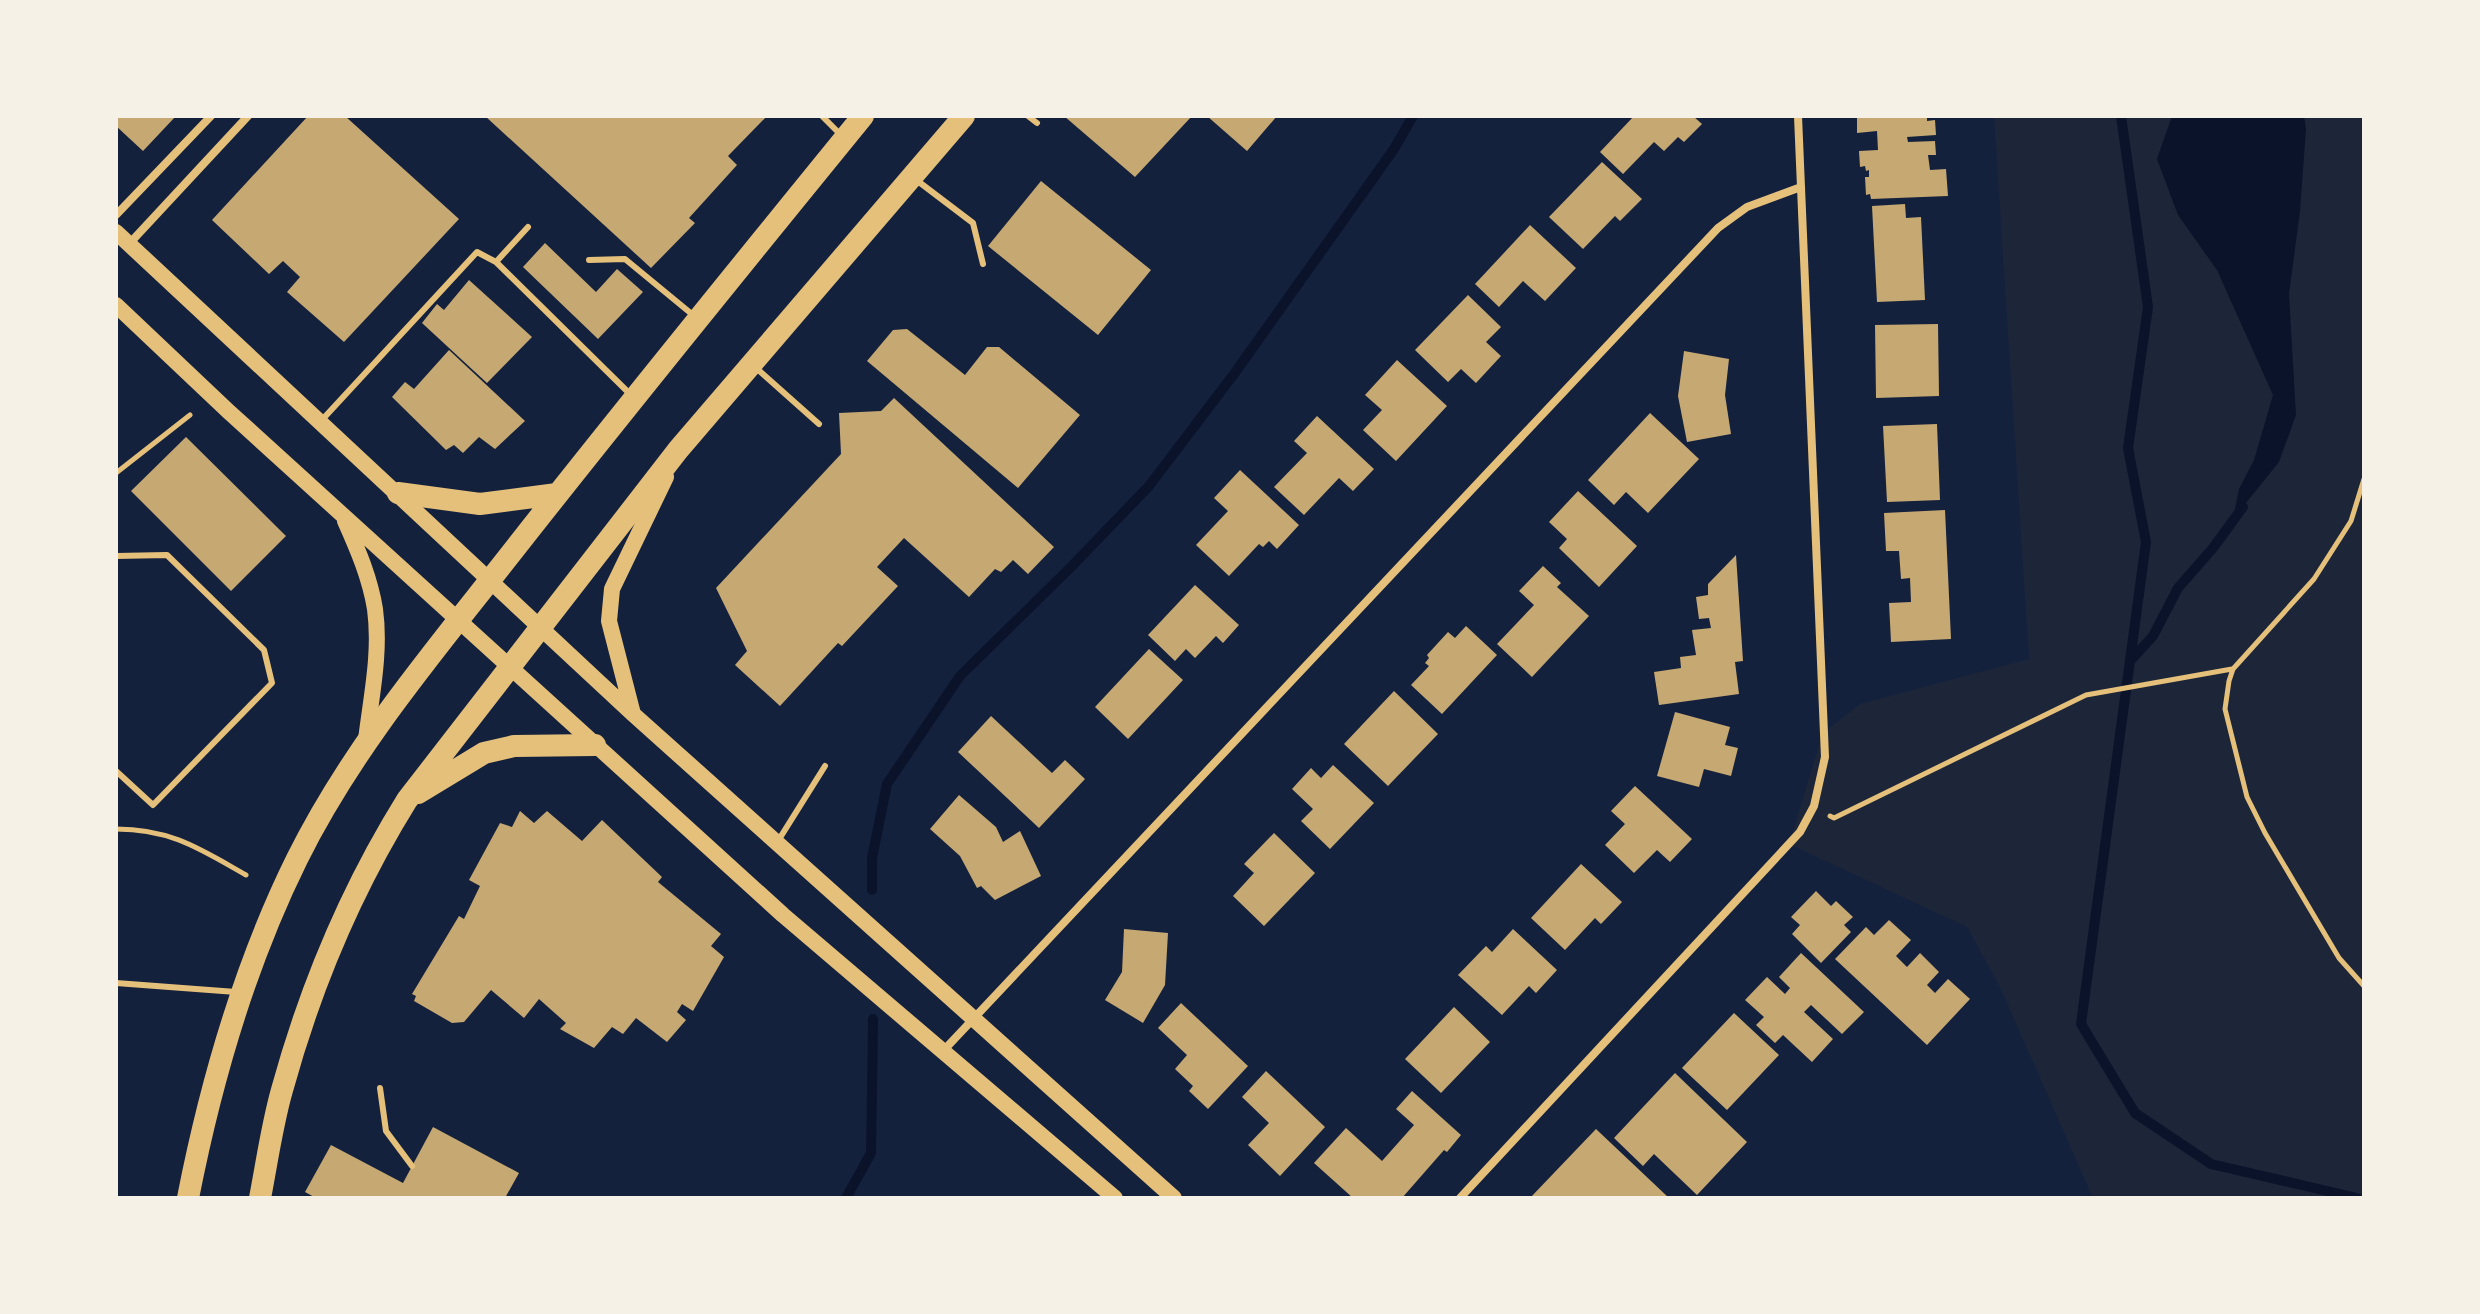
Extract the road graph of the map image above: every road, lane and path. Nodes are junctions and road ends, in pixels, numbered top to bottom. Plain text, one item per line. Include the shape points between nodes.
1 (211, 116) edge
2 (248, 116) edge
3 (822, 116) edge
4 (863, 116) edge
5 (964, 116) edge
6 (1028, 116) edge
7 (1798, 116) edge
8 (1037, 123) dead end
9 (845, 139) junction
10 (912, 176) junction
11 (1801, 187) junction
12 (116, 215) edge
13 (528, 227) dead end
14 (116, 232) edge
15 (129, 244) junction
16 (589, 260) dead end
17 (496, 262) junction
18 (983, 264) dead end
19 (116, 305) edge
20 (699, 321) junction
21 (752, 364) junction
22 (635, 399) junction
23 (190, 415) dead end
24 (321, 421) junction
25 (819, 424) dead end
26 (678, 450) junction
27 (116, 473) edge
28 (2364, 479) edge
29 (398, 493) junction
30 (557, 494) junction
31 (344, 516) junction
32 (116, 556) edge
33 (490, 580) junction
34 (458, 621) junction
35 (541, 628) junction
36 (510, 668) junction
37 (2233, 669) junction
38 (633, 714) junction
39 (365, 741) junction
40 (595, 745) junction
41 (825, 766) dead end
42 (116, 771) edge
43 (407, 800) junction
44 (1814, 806) junction
45 (116, 829) edge
46 (777, 842) junction
47 (246, 875) dead end
48 (116, 983) edge
49 (2364, 986) edge
50 (242, 993) junction
51 (974, 1019) junction
52 (944, 1050) junction
53 (380, 1088) dead end
54 (412, 1166) dead end
55 (188, 1198) edge
56 (260, 1198) edge
57 (1115, 1198) edge
58 (1174, 1198) edge
59 (1460, 1198) edge

1 - 12 street
2 - 15 street
3 - 9 lane
4 - 9 highway
5 - 10 highway
6 - 8 lane
7 - 11 street
9 - 20 highway
10 - 18 lane via 973,223
10 - 21 highway
11 - 44 street via 1825,757
11 - 51 street via 1747,207 1718,228
13 - 17 lane
14 - 15 main road
15 - 24 main road
16 - 20 lane via 625,259
17 - 22 lane
17 - 24 lane via 477,252
19 - 31 main road
20 - 22 highway
21 - 25 lane
21 - 26 highway
22 - 30 highway
23 - 27 path
24 - 29 main road
26 - 35 highway
26 - 38 main road via 612,589 609,621
28 - 37 path via 2351,521 2314,579
29 - 30 highway via 480,504
29 - 33 main road
30 - 33 highway
31 - 34 main road
31 - 39 main road via 375,611 376,666
32 - 42 lane via 167,555 264,650 272,683 153,805
33 - 34 highway
33 - 35 main road
34 - 36 main road
34 - 39 highway
35 - 36 highway
35 - 38 main road
36 - 40 main road
36 - 43 highway
37 - 44 path via 2086,695 1834,818
37 - 49 path via 2225,709 2247,797 2339,958
38 - 46 main road
39 - 50 highway via 297,859
40 - 43 highway via 514,746 484,753
40 - 52 main road via 783,915
41 - 46 lane
43 - 56 highway via 363,875 316,983 281,1092
44 - 59 street via 1800,832
45 - 47 path via 184,839
46 - 51 main road
48 - 50 lane
50 - 55 highway via 213,1086
51 - 52 street
51 - 58 main road
52 - 57 main road
53 - 54 lane via 386,1131

